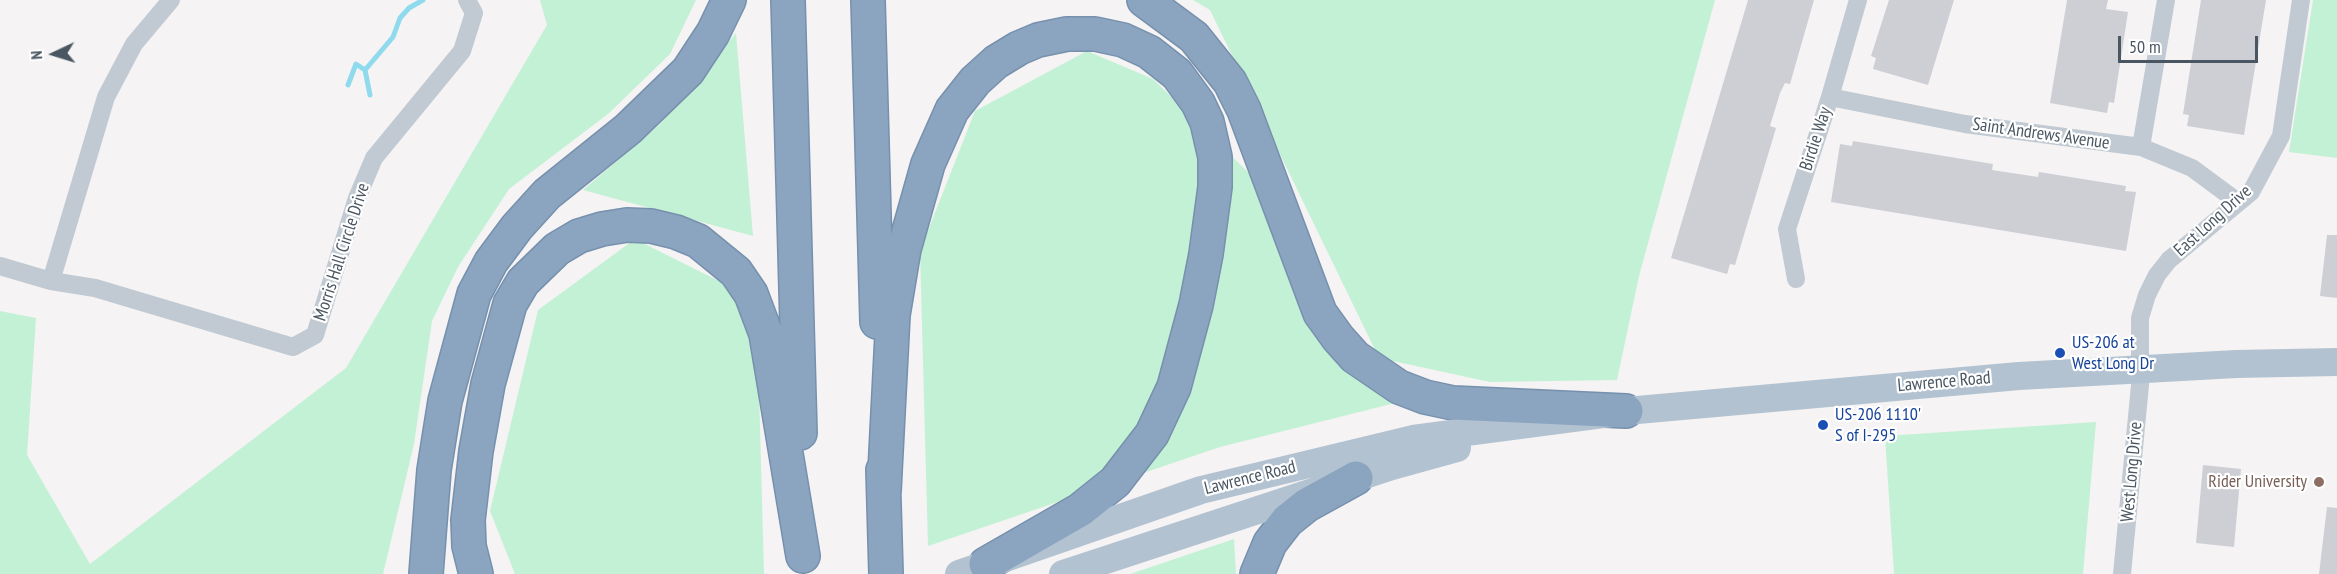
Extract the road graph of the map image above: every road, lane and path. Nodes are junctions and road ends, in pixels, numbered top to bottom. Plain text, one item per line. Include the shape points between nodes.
1 (171, 0) edge
2 (467, 0) edge
3 (729, 0) edge
4 (788, 0) edge
5 (868, 0) edge
6 (1144, 0) edge
7 (1857, 0) edge
8 (2166, 0) edge
9 (2301, 0) edge
10 (1830, 97) junction
11 (2141, 147) junction
12 (2238, 202) junction
13 (0, 266) edge
14 (1796, 279) dead end
15 (51, 281) junction
16 (2337, 362) edge
17 (2140, 369) junction
18 (1626, 411) junction
19 (1552, 422) junction
20 (1356, 478) junction
21 (884, 491) junction
22 (803, 565) edge
23 (972, 569) edge
24 (887, 572) edge
25 (426, 574) edge
26 (476, 574) edge
27 (1063, 574) edge
28 (1257, 574) edge
29 (2122, 574) edge

1 - 15 street via 134,44 106,97
2 - 15 street, Morris Hall Circle Drive via 474,13 462,51 374,158 357,198 315,335 293,347 95,288
3 - 25 highway via 688,71 628,129 547,195 491,262 474,294 444,401
4 - 22 highway
5 - 21 highway
6 - 18 highway via 1194,37 1230,82 1320,313 1355,357 1399,387 1453,403
7 - 10 street, Birdie Way
8 - 11 street
9 - 12 street, East Long Drive via 2281,136 2251,192
10 - 11 street, Saint Andrews Avenue via 1965,124
10 - 14 street, Birdie Way via 1787,229
11 - 12 street, Saint Andrews Avenue via 2192,168
12 - 17 street, East Long Drive via 2169,260 2157,275 2140,318
13 - 15 street, Morris Hall Circle Drive
16 - 17 main road, Lawrence Road
17 - 18 main road, Lawrence Road
17 - 29 street, West Long Drive
18 - 19 main road, Lawrence Road
19 - 20 main road, Lawrence Road
19 - 23 main road, Lawrence Road via 1413,439 1202,489
20 - 27 main road, Lawrence Road
20 - 28 highway via 1307,505 1287,521 1270,543
21 - 23 highway via 893,315 904,249 928,164 952,110 996,62 1038,40 1066,34 1095,34 1123,40 1149,52 1177,74 1198,102 1215,157 1206,254 1173,387 1152,434 1115,482 1080,510
21 - 24 highway
22 - 26 highway via 766,334 751,294 736,272 698,241 651,226 627,225 579,236 557,249 523,282 510,304 488,384 476,451 468,520

